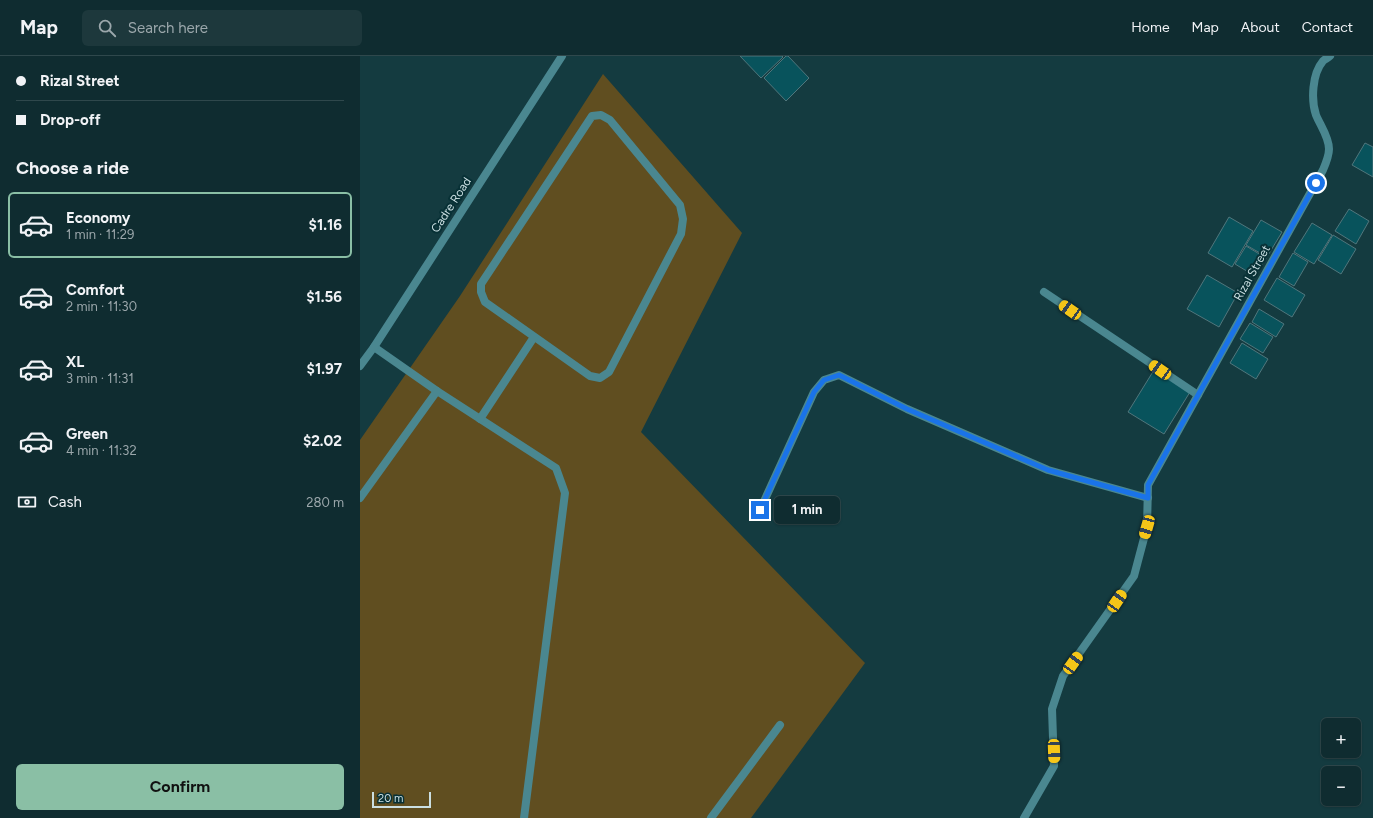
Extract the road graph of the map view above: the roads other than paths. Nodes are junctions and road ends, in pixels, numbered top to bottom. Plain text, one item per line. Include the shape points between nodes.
1 (562, 56) edge
2 (1330, 56) edge
3 (1044, 292) dead end
4 (534, 337) junction
5 (374, 348) junction
6 (360, 366) edge
7 (437, 390) junction
8 (1198, 395) junction
9 (480, 419) junction
10 (360, 498) edge
11 (1148, 498) junction
12 (760, 510) dead end
13 (780, 725) dead end
14 (524, 818) edge
15 (711, 818) edge
16 (1024, 818) edge

1 - 5 street, Cadre Road
2 - 8 street, Rizal Street via 1323,62 1315,77 1312,95 1329,148 1324,170
3 - 8 street
4 - 4 street via 590,376 600,378 609,372 681,234 683,219 680,205 610,120 601,115 592,116 482,284 480,292 486,302
4 - 9 street
5 - 6 street, Cadre Road
5 - 7 street
7 - 9 street
7 - 10 street
8 - 11 street, Rizal Street via 1148,485
9 - 14 street via 556,468 565,493
11 - 12 street via 1048,470 907,409 839,375 824,380 814,392
11 - 16 street, Rizal Street via 1147,527 1134,576 1063,676 1052,709 1054,766
13 - 15 street

